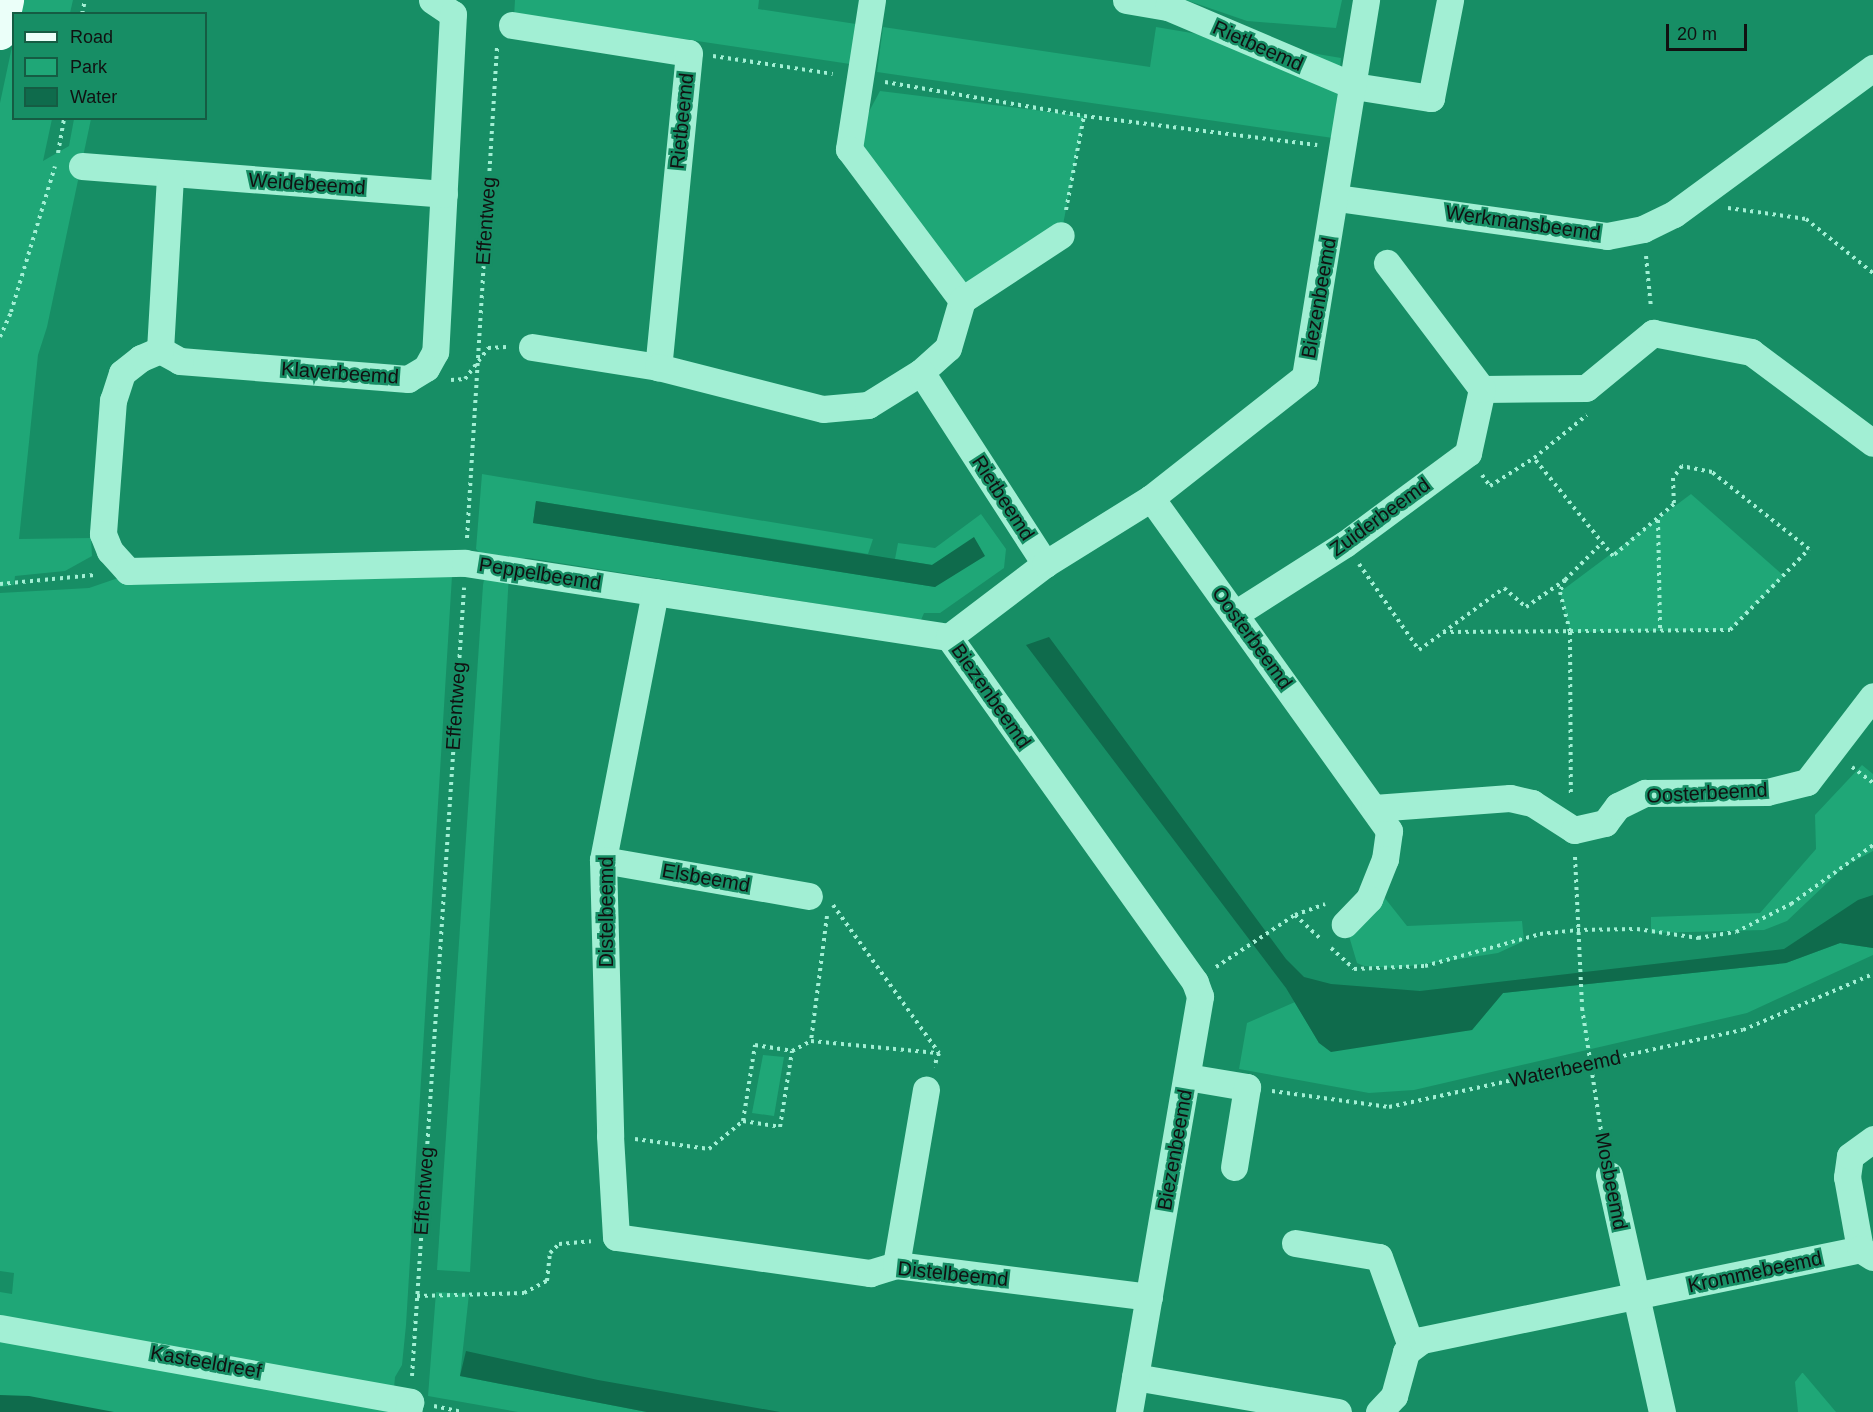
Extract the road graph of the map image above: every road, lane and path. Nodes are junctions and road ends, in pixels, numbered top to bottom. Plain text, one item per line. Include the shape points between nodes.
1 (7, 0) edge
2 (432, 0) edge
3 (872, 0) edge
4 (1126, 0) edge
5 (1366, 0) edge
6 (1450, 0) edge
7 (505, 30) joint
8 (0, 33) edge
9 (689, 52) junction
10 (1873, 68) edge
11 (860, 78) junction
12 (1354, 86) junction
13 (1084, 117) junction
14 (64, 120) edge
15 (1344, 149) junction
16 (82, 166) dead end
17 (170, 174) junction
18 (444, 194) junction
19 (1337, 198) junction
20 (1686, 202) junction
21 (1643, 229) junction
22 (1061, 235) joint
23 (1387, 263) dead end
24 (1873, 273) edge
25 (962, 300) junction
26 (1653, 333) junction
27 (0, 337) edge
28 (532, 347) joint
29 (160, 350) junction
30 (477, 361) junction
31 (658, 367) junction
32 (426, 368) junction
33 (921, 372) junction
34 (1586, 388) junction
35 (1482, 389) junction
36 (1873, 443) edge
37 (1468, 453) junction
38 (1534, 458) junction
39 (1151, 498) junction
40 (1658, 520) junction
41 (1346, 544) junction
42 (1601, 544) junction
43 (465, 563) junction
44 (1045, 564) junction
45 (128, 571) junction
46 (1565, 580) junction
47 (0, 584) edge
48 (655, 592) junction
49 (1235, 614) junction
50 (1660, 629) junction
51 (1443, 632) junction
52 (1570, 632) junction
53 (949, 637) junction
54 (1873, 696) edge
55 (1374, 808) junction
56 (1574, 830) junction
57 (1873, 845) edge
58 (603, 860) junction
59 (809, 896) dead end
60 (1345, 924) dead end
61 (1577, 930) junction
62 (1243, 949) dead end
63 (1873, 974) edge
64 (811, 1041) junction
65 (792, 1051) junction
66 (939, 1053) junction
67 (1588, 1065) junction
68 (1187, 1077) junction
69 (1247, 1087) junction
70 (926, 1090) joint
71 (743, 1121) junction
72 (610, 1136) junction
73 (1873, 1139) edge
74 (1233, 1167) dead end
75 (1609, 1175) joint
76 (616, 1237) junction
77 (1295, 1243) dead end
78 (1866, 1253) edge
79 (896, 1265) junction
80 (417, 1296) junction
81 (1149, 1297) junction
82 (1635, 1298) junction
83 (0, 1328) edge
84 (1411, 1346) junction
85 (1135, 1377) junction
86 (409, 1407) edge
87 (1129, 1412) edge
88 (1338, 1412) edge
89 (1379, 1412) edge
90 (1662, 1412) edge

1 - 8 main road
2 - 18 street, Klaverbeemd via 453,14
3 - 11 street
4 - 12 street, Rietbeemd via 1168,7
5 - 12 street, Biezenbeemd
6 - 12 street, Rietbeemd via 1431,99
7 - 9 street, Rietbeemd
7 - 30 path, Effentweg
9 - 11 path
9 - 31 street, Rietbeemd
10 - 20 street, Werkmansbeemd
11 - 13 path
11 - 25 street via 849,149
12 - 15 street, Biezenbeemd
13 - 15 path
13 - 22 path
14 - 27 path via 53,171
15 - 19 street, Biezenbeemd
16 - 17 street, Weidebeemd
17 - 18 street, Weidebeemd
17 - 29 street
18 - 32 street, Klaverbeemd via 435,352
19 - 21 street, Werkmansbeemd via 1607,236
19 - 39 street, Biezenbeemd via 1305,377
20 - 21 street, Werkmansbeemd via 1674,214
20 - 24 path via 1806,219
21 - 26 path
22 - 25 street
23 - 35 street
25 - 33 street via 948,348
26 - 34 street
26 - 36 street via 1751,352
28 - 30 path via 488,348
28 - 31 street
29 - 32 street, Klaverbeemd via 180,361 408,379
29 - 45 street via 122,373 113,400 103,534 110,551
30 - 32 path via 465,379 437,381
30 - 43 path, Effentweg
31 - 33 street via 823,409 868,405
33 - 44 street, Rietbeemd
34 - 35 street
34 - 38 path via 1598,406
35 - 37 street
37 - 38 path via 1490,486
37 - 41 street, Zuiderbeemd
38 - 42 path
39 - 44 street, Biezenbeemd
39 - 49 street, Oosterbeemd
40 - 42 path via 1613,556
40 - 50 path
40 - 50 path via 1674,504 1673,478 1682,466 1712,472 1809,549 1731,630
41 - 49 street, Zuiderbeemd
41 - 51 path via 1419,650
42 - 46 path
43 - 45 street, Peppelbeemd
43 - 48 street, Peppelbeemd
43 - 80 path, Effentweg
44 - 53 street, Biezenbeemd
45 - 47 path
46 - 51 path via 1526,607 1504,588
46 - 52 path, Mosbeemd via 1560,592
48 - 53 street, Peppelbeemd
48 - 58 street, Distelbeemd
49 - 55 street, Oosterbeemd
50 - 52 path
51 - 52 path
52 - 56 path, Mosbeemd via 1569,764
53 - 68 street, Biezenbeemd via 1195,982 1200,996
54 - 56 street, Oosterbeemd via 1807,782 1767,792 1645,794 1618,806 1605,823
55 - 56 street via 1510,798 1532,803
55 - 60 street, Oosterbeemd via 1389,831 1385,859 1369,899
56 - 61 path, Mosbeemd
57 - 61 path via 1791,904 1736,932 1698,938 1637,929
58 - 59 street, Elsbeemd
58 - 72 street, Distelbeemd
61 - 62 path via 1540,934 1425,966 1354,969 1295,915
61 - 67 path, Mosbeemd
63 - 67 path, Waterbeemd via 1743,1030
64 - 65 path
64 - 66 path
64 - 66 path via 830,900
65 - 71 path via 780,1127
65 - 71 path via 755,1045
66 - 70 path
67 - 69 path, Waterbeemd via 1389,1107
67 - 75 path, Mosbeemd
68 - 69 street
68 - 81 street, Biezenbeemd
69 - 74 street
70 - 79 street
71 - 72 path via 709,1149
72 - 76 street, Distelbeemd
73 - 78 street via 1850,1156 1847,1177
75 - 82 street, Mosbeemd
76 - 79 street, Distelbeemd via 870,1273
76 - 80 path via 559,1244 550,1253 547,1281 524,1293
77 - 84 street via 1379,1257
78 - 82 street, Krommebeemd
79 - 81 street, Distelbeemd
80 - 86 path, Effentweg
81 - 85 street, Biezenbeemd
82 - 84 street, Krommebeemd via 1440,1335
82 - 90 street
83 - 86 street, Kasteeldreef
84 - 89 street via 1402,1360 1394,1396
85 - 87 street, Biezenbeemd
85 - 88 street

